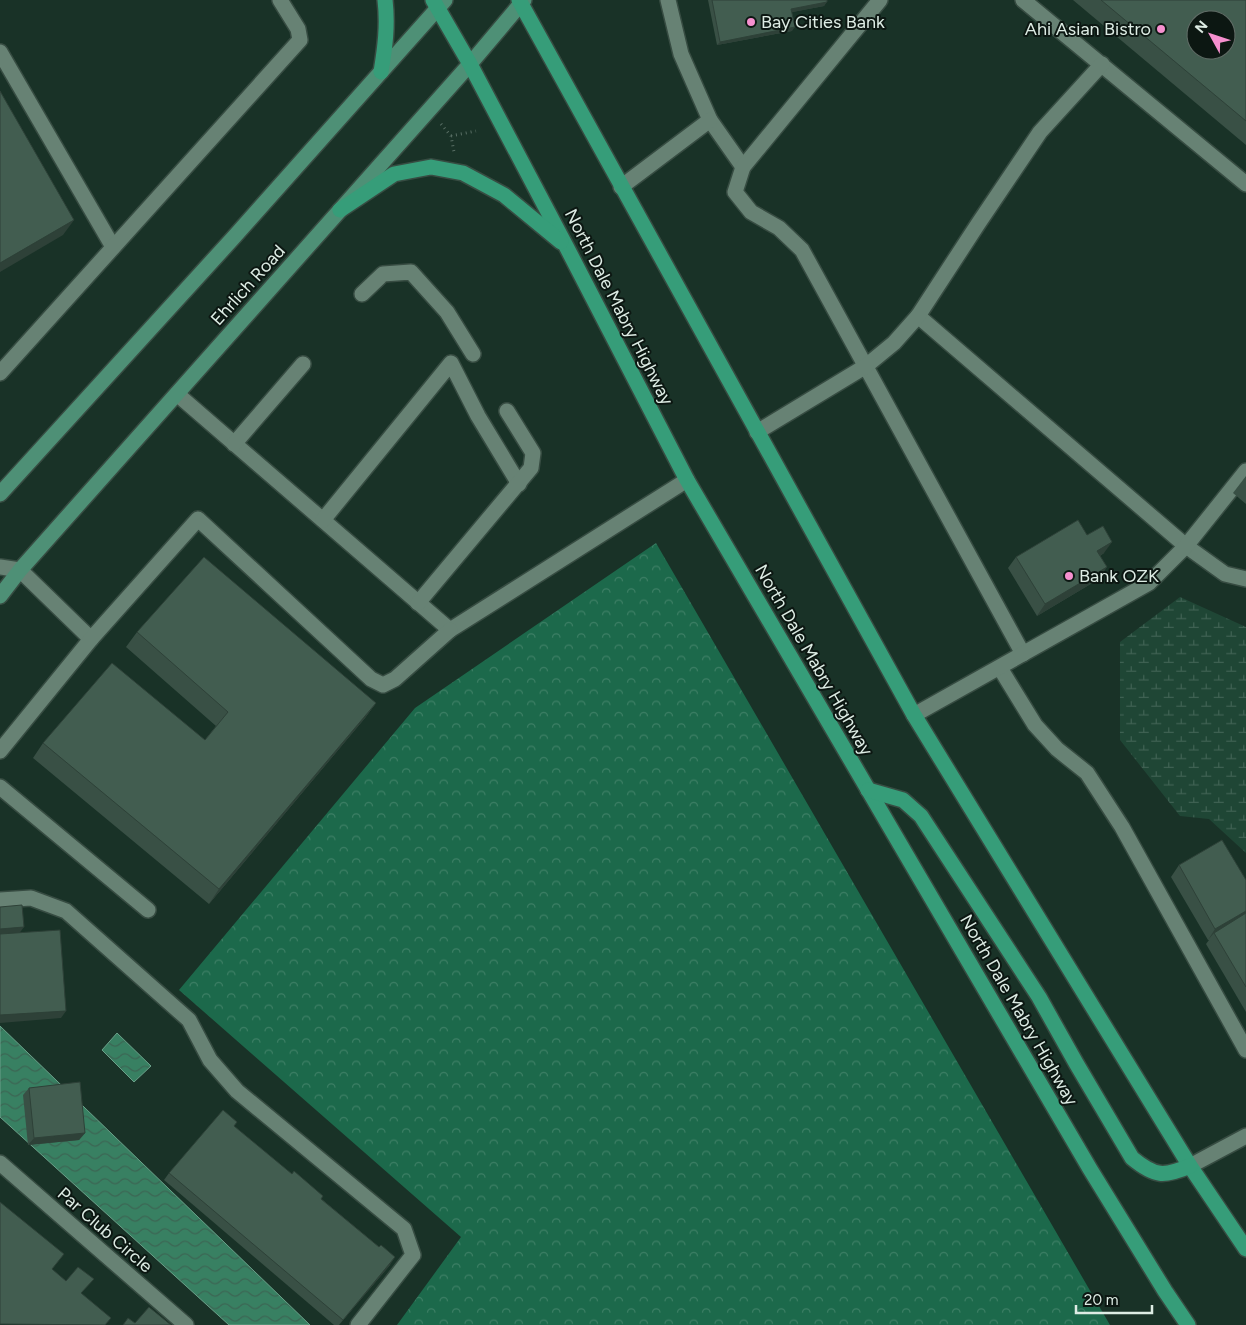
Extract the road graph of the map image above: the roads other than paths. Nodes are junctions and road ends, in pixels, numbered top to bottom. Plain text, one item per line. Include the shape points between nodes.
1 (280, 0) edge
2 (385, 0) edge
3 (668, 0) edge
4 (880, 0) edge
5 (1023, 0) edge
6 (521, 1) edge
7 (439, 3) edge
8 (0, 52) edge
9 (470, 64) junction
10 (1102, 64) junction
11 (381, 72) junction
12 (710, 120) junction
13 (743, 167) junction
14 (1246, 184) edge
15 (620, 187) junction
16 (340, 210) junction
17 (566, 246) junction
18 (112, 247) junction
19 (362, 294) dead end
20 (918, 316) junction
21 (473, 354) dead end
22 (303, 364) dead end
23 (866, 366) junction
24 (0, 373) edge
25 (177, 394) junction
26 (507, 411) dead end
27 (757, 432) junction
28 (234, 444) junction
29 (1246, 471) edge
30 (687, 480) junction
31 (519, 484) junction
32 (0, 494) edge
33 (323, 520) junction
34 (1186, 546) junction
35 (0, 567) edge
36 (20, 570) junction
37 (1246, 578) edge
38 (0, 596) edge
39 (418, 603) junction
40 (450, 630) junction
41 (91, 639) junction
42 (1023, 654) junction
43 (1000, 668) junction
44 (914, 715) junction
45 (0, 751) edge
46 (0, 787) edge
47 (868, 790) junction
48 (0, 900) edge
49 (148, 910) dead end
50 (1246, 1050) edge
51 (1246, 1136) edge
52 (0, 1163) edge
53 (1190, 1166) junction
54 (1246, 1249) edge
55 (186, 1325) edge
56 (358, 1325) edge
57 (1188, 1325) edge

1 - 18 street via 298,29 300,40
2 - 11 main road via 386,42
3 - 12 street via 680,54
4 - 13 street
5 - 10 street
6 - 9 main road, Ehrlich Road
6 - 15 main road
7 - 9 main road, North Dale Mabry Highway
7 - 11 main road
8 - 18 street
9 - 16 main road, Ehrlich Road
9 - 17 main road, North Dale Mabry Highway
10 - 14 street
10 - 20 street via 1040,132
11 - 32 main road
12 - 13 street
12 - 15 street
13 - 23 street via 735,192 751,212 779,228 802,250
15 - 27 main road
16 - 17 main road via 394,174 431,166 463,173 504,195
16 - 25 main road, Ehrlich Road
17 - 30 main road, North Dale Mabry Highway
18 - 24 street
19 - 21 street via 383,274 410,272 447,312
20 - 23 street via 894,343
20 - 34 street
22 - 28 street
23 - 27 street
23 - 42 street
25 - 28 street
25 - 36 main road, Ehrlich Road
26 - 31 street via 533,453 532,468
27 - 44 main road
28 - 33 street
29 - 34 street
30 - 40 street
30 - 47 main road, North Dale Mabry Highway
31 - 33 street via 451,363
31 - 39 street
33 - 39 street
34 - 37 street via 1225,574
34 - 42 street via 1149,583
35 - 36 street
36 - 38 main road, Ehrlich Road
36 - 41 street
39 - 40 street
40 - 41 street via 395,679 383,684 372,679 198,519
41 - 45 street
42 - 43 street
43 - 44 street
43 - 50 street via 1035,725 1087,773 1122,827
44 - 53 main road
46 - 49 street
47 - 53 main road via 903,800 921,816 1040,997 1132,1158 1162,1174
47 - 57 main road, North Dale Mabry Highway via 1090,1169
48 - 56 street via 31,898 66,911 189,1020 210,1060 237,1091 404,1229 413,1255
51 - 53 street
52 - 55 street, Par Club Circle
53 - 54 main road

